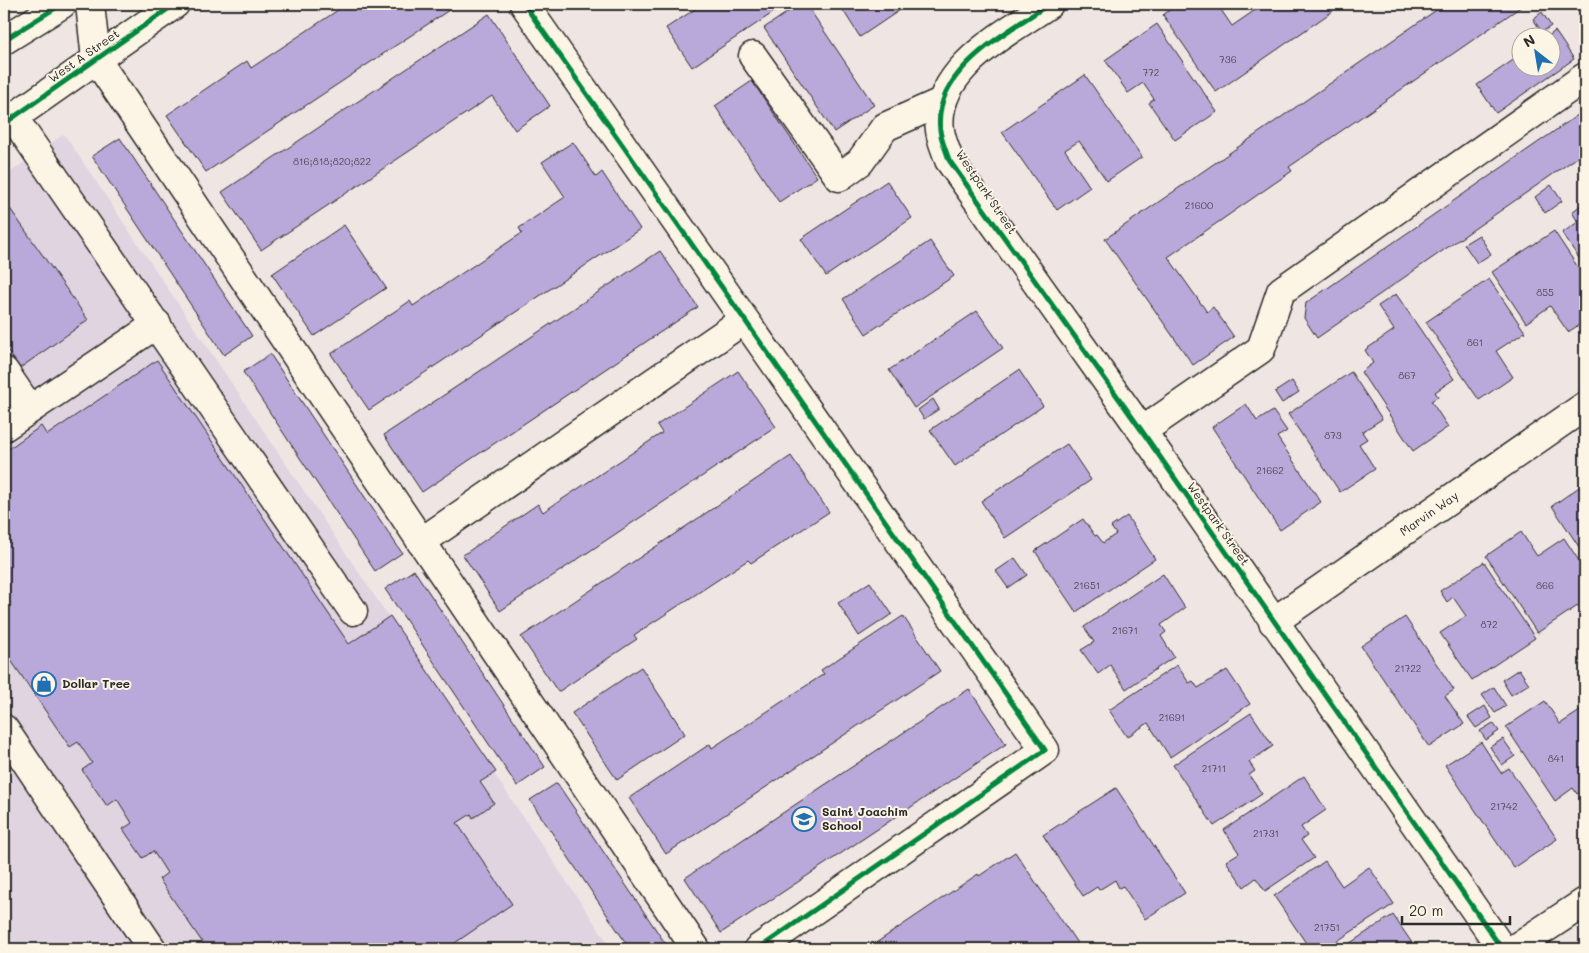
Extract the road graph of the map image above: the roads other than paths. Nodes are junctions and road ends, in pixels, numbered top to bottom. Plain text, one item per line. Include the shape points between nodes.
1 (62, 4) edge
2 (90, 4) edge
3 (175, 4) edge
4 (524, 4) edge
5 (1049, 4) edge
6 (4, 40) edge
7 (753, 56) dead end
8 (96, 59) junction
9 (1585, 78) edge
10 (941, 102) junction
11 (9, 121) edge
12 (744, 320) junction
13 (157, 324) junction
14 (4, 371) edge
15 (1585, 406) edge
16 (30, 409) junction
17 (4, 427) edge
18 (1142, 431) junction
19 (421, 542) junction
20 (353, 611) dead end
21 (1273, 622) junction
22 (4, 729) edge
23 (1585, 902) edge
24 (152, 949) edge
25 (696, 949) edge
26 (758, 949) edge
27 (1502, 949) edge
28 (1514, 949) edge

1 - 6 street
2 - 8 street
3 - 8 street, West A Street
4 - 12 street
5 - 10 street via 973,57 952,79
7 - 10 street via 839,176 860,162 884,127
8 - 11 street, West A Street
8 - 19 street
9 - 18 street via 1281,291 1261,349
10 - 18 street, Westpark Street via 940,130 949,160
11 - 13 street via 54,176
12 - 19 street
12 - 26 street via 1045,750
13 - 16 street
13 - 20 street
14 - 16 street
15 - 21 street, Marvin Way
16 - 17 street
18 - 21 street, Westpark Street
19 - 25 street
21 - 27 street, Westpark Street
22 - 24 street
23 - 28 street

